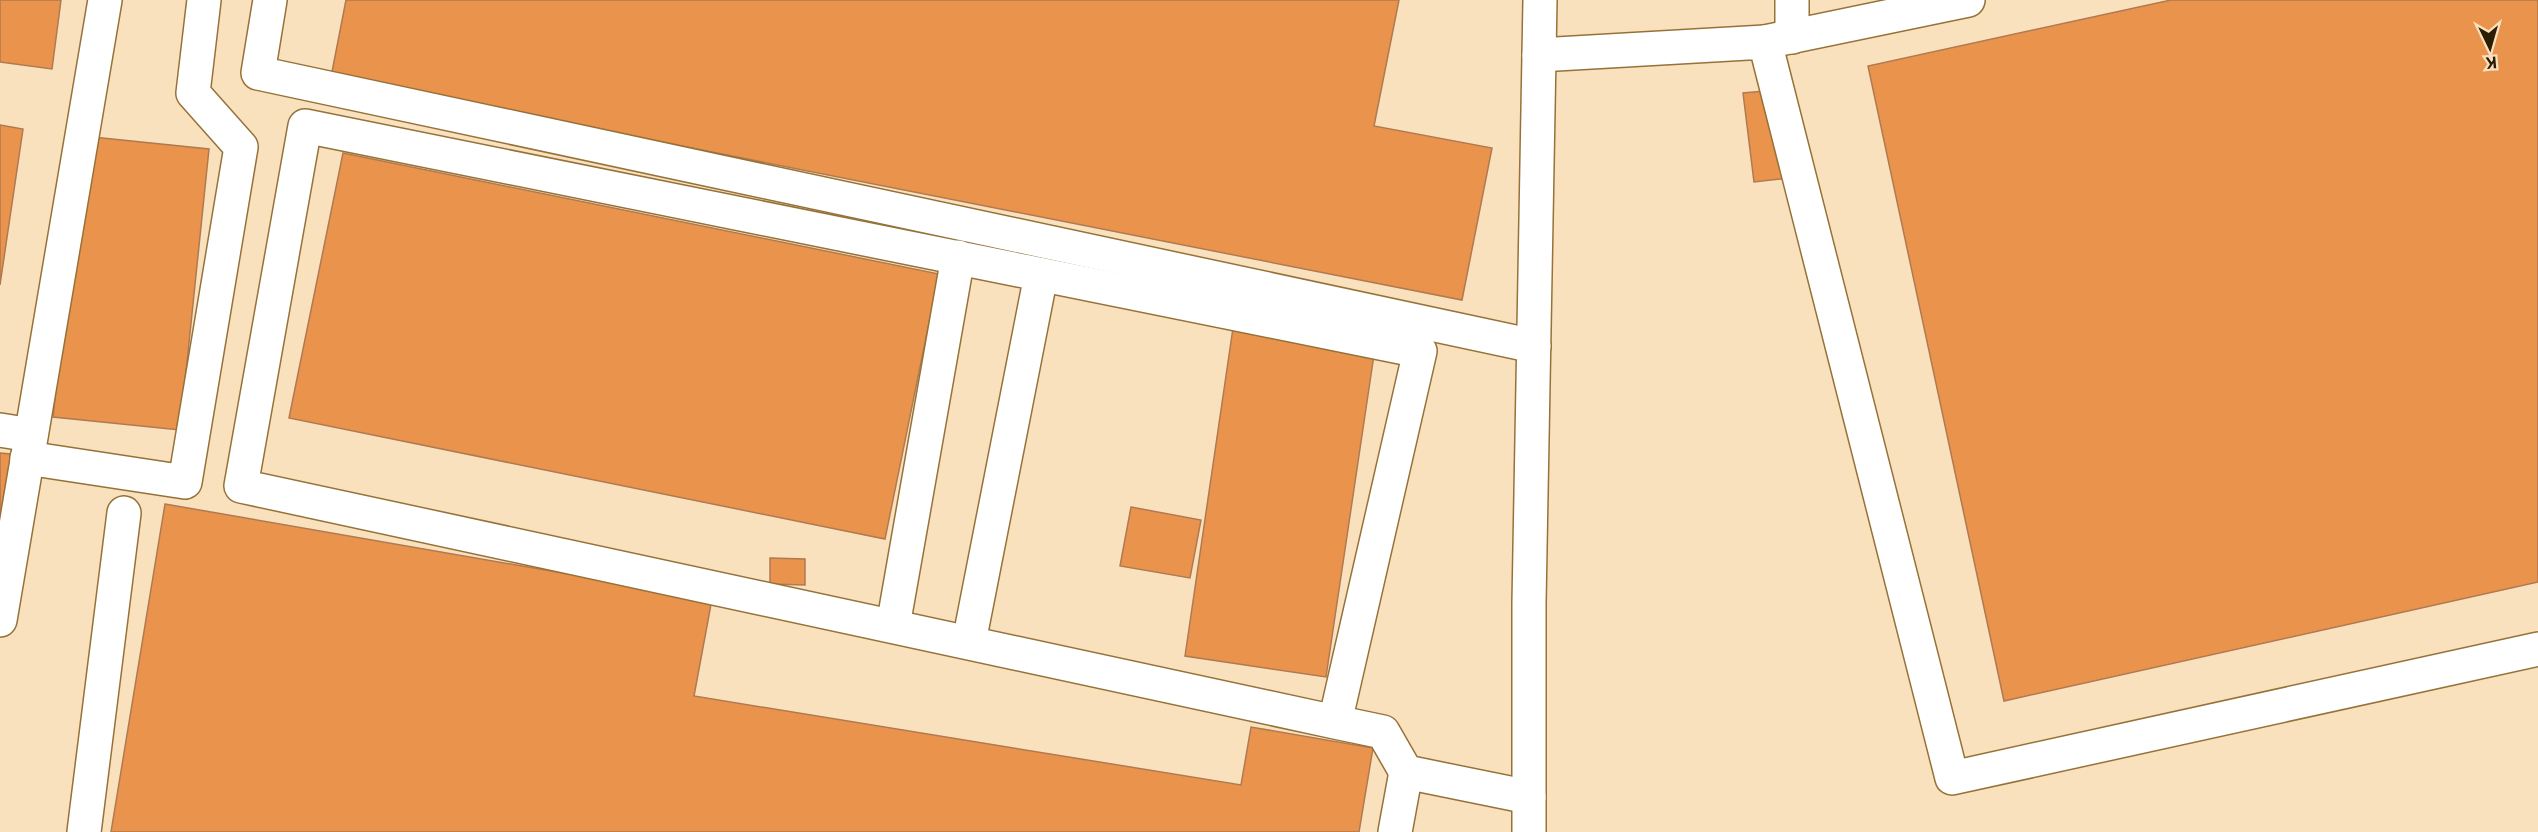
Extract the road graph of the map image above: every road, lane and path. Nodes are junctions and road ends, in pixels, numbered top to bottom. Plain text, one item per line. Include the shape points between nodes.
1 (105, 0) edge
2 (204, 0) edge
3 (270, 0) edge
4 (1540, 0) edge
5 (1792, 0) edge
6 (1968, 0) edge
7 (1778, 39) junction
8 (1539, 55) junction
9 (958, 257) junction
10 (1041, 275) junction
11 (1534, 346) junction
12 (20, 441) edge
13 (124, 513) dead end
14 (0, 620) edge
15 (893, 626) junction
16 (969, 642) junction
17 (2538, 649) edge
18 (1335, 722) junction
19 (1406, 772) junction
20 (1529, 797) junction
21 (84, 832) edge
22 (1395, 832) edge
23 (1529, 832) edge

1 - 12 street
2 - 12 street via 193,93 241,147 185,482
3 - 11 street via 258,73
4 - 8 street
5 - 7 street
6 - 7 street
7 - 8 street
7 - 17 street via 1952,777
8 - 11 street
9 - 10 street
9 - 15 street
9 - 15 street via 305,126 247,451 241,486
10 - 16 street
10 - 18 street via 1420,351
11 - 20 street
12 - 14 street
13 - 21 street
15 - 16 street
16 - 18 street
18 - 19 street via 1383,732
19 - 20 street
19 - 22 street
20 - 23 street

